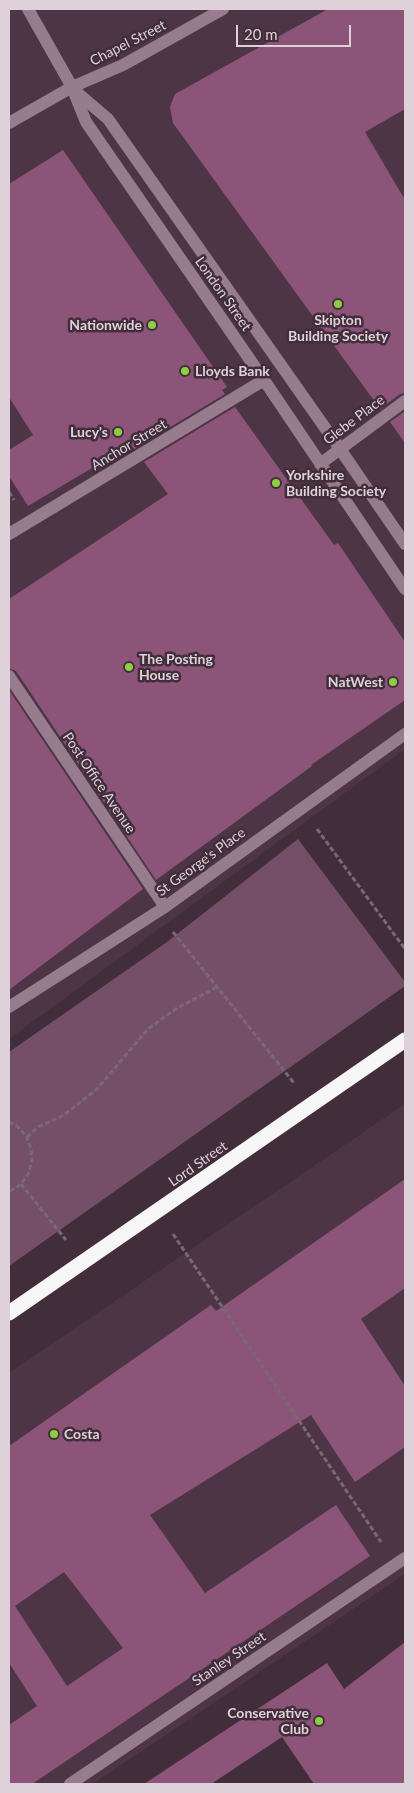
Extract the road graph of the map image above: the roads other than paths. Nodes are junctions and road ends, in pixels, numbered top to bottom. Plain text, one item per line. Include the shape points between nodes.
1 (28, 9) edge
2 (223, 9) edge
3 (72, 87) junction
4 (9, 123) edge
5 (264, 380) junction
6 (405, 401) edge
7 (340, 449) junction
8 (320, 464) junction
9 (9, 534) edge
10 (405, 544) edge
11 (405, 589) edge
12 (9, 676) edge
13 (405, 734) edge
14 (161, 909) junction
15 (9, 1007) edge
16 (405, 1040) edge
17 (9, 1314) edge
18 (400, 1561) edge
19 (70, 1784) edge

1 - 3 street, London Street
2 - 3 street, Chapel Street via 124,65
3 - 4 street, Chapel Street
3 - 5 street, London Street via 86,122
3 - 7 street via 108,119
5 - 8 street, London Street
5 - 9 street, Anchor Street
6 - 7 street, Glebe Place
7 - 8 street, Glebe Place
7 - 10 street
8 - 11 street, London Street
12 - 14 street, Post Office Avenue
13 - 14 street, St George's Place
14 - 15 street, St George's Place
16 - 17 highway, Lord Street
18 - 19 street, Stanley Street

